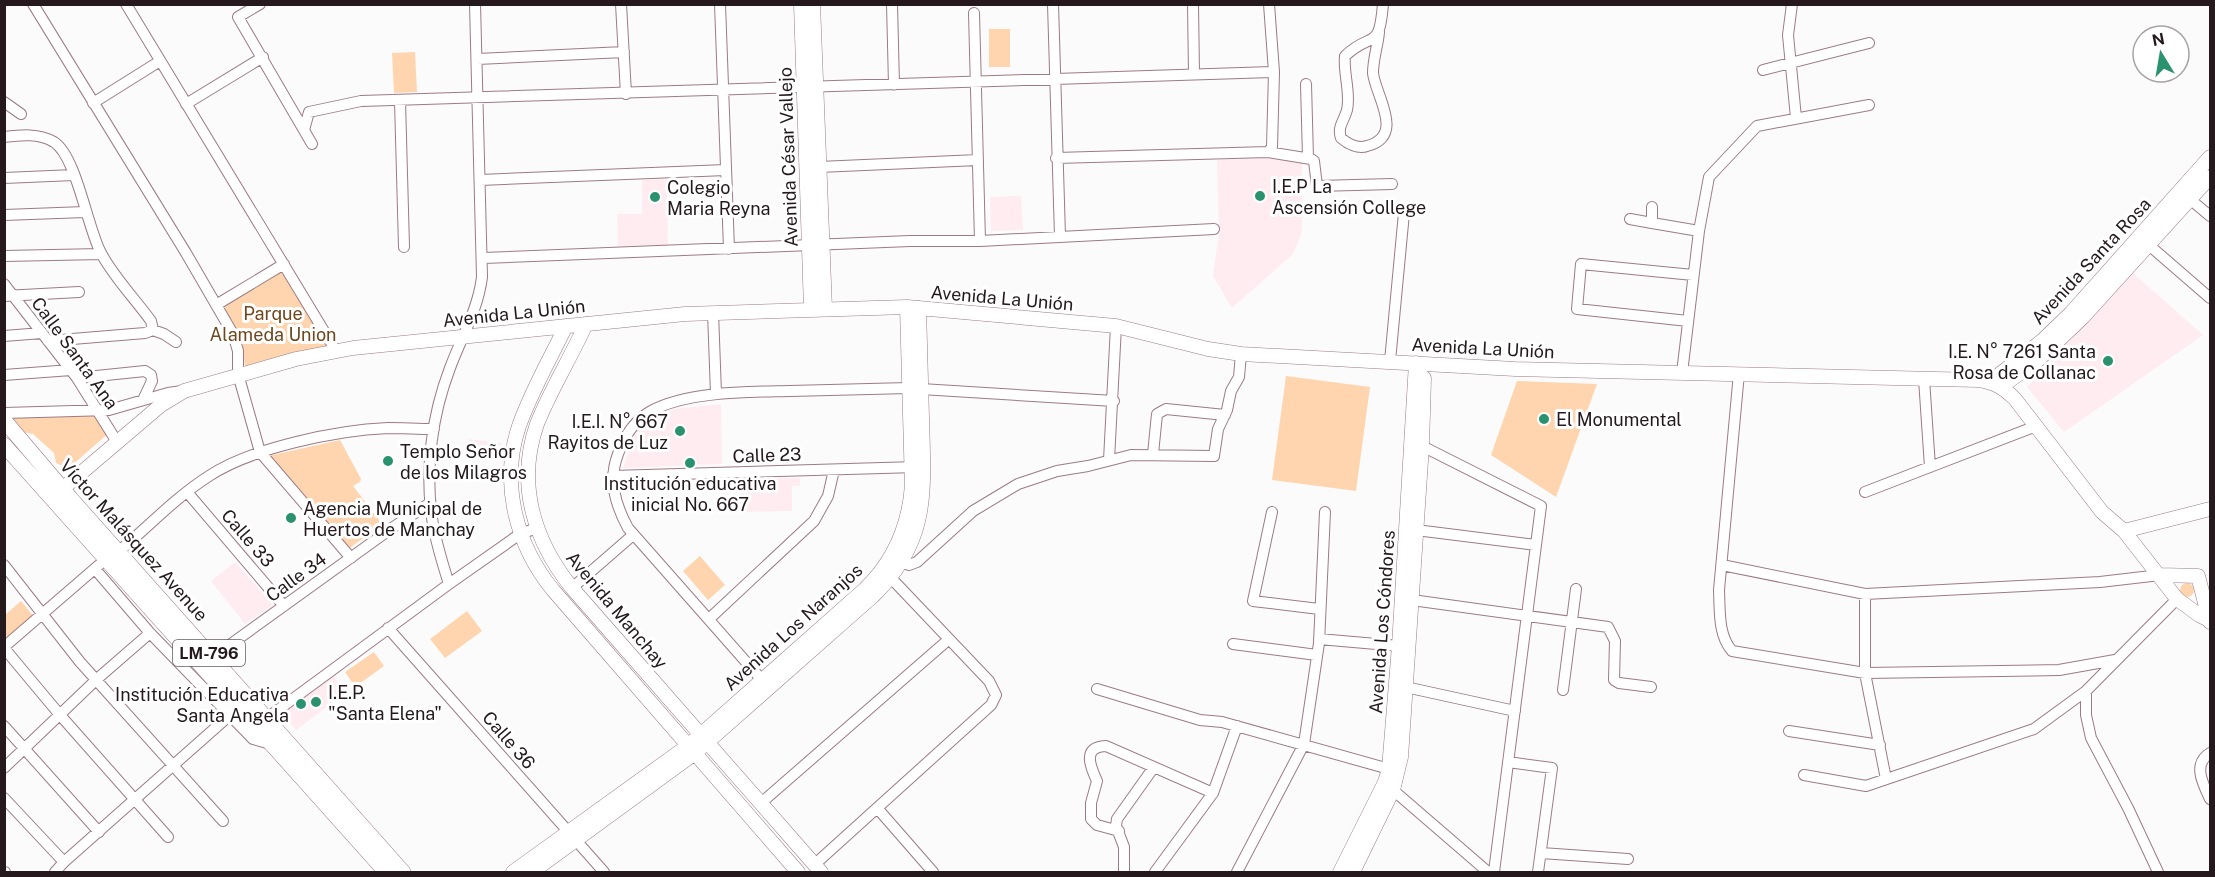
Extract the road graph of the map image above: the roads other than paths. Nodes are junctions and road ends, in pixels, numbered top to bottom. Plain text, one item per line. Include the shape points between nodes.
1 (33, 4) edge
2 (126, 4) edge
3 (260, 4) edge
4 (475, 4) edge
5 (621, 4) edge
6 (720, 4) edge
7 (801, 4) edge
8 (813, 4) edge
9 (892, 4) edge
10 (1053, 4) edge
11 (1193, 4) edge
12 (1269, 4) edge
13 (1383, 4) edge
14 (1792, 4) edge
15 (974, 13) dead end
16 (1379, 32) junction
17 (1869, 43) dead end
18 (624, 52) junction
19 (263, 57) junction
20 (477, 59) junction
21 (160, 61) junction
22 (1791, 62) junction
23 (1763, 70) dead end
24 (1274, 72) junction
25 (1194, 74) junction
26 (1054, 80) junction
27 (976, 82) junction
28 (1306, 84) dead end
29 (894, 85) junction
30 (810, 88) junction
31 (723, 90) junction
32 (626, 94) junction
33 (479, 99) junction
34 (400, 100) junction
35 (4, 102) edge
36 (93, 103) junction
37 (186, 104) junction
38 (1869, 105) dead end
39 (21, 114) dead end
40 (1796, 118) junction
41 (304, 130) junction
42 (4, 136) edge
43 (312, 144) dead end
44 (1268, 152) junction
45 (1056, 158) junction
46 (1308, 158) junction
47 (2211, 158) edge
48 (978, 160) junction
49 (819, 167) junction
50 (726, 170) junction
51 (74, 175) junction
52 (2211, 177) edge
53 (4, 178) edge
54 (480, 180) junction
55 (1392, 184) dead end
56 (2191, 200) junction
57 (1653, 207) dead end
58 (85, 212) junction
59 (1404, 213) dead end
60 (4, 215) edge
61 (2211, 216) edge
62 (1630, 219) dead end
63 (1652, 223) junction
64 (1214, 229) dead end
65 (1699, 231) junction
66 (1060, 236) junction
67 (980, 241) junction
68 (815, 245) junction
69 (2150, 246) junction
70 (404, 247) dead end
71 (729, 249) junction
72 (101, 254) junction
73 (4, 256) edge
74 (483, 258) junction
75 (284, 264) junction
76 (1694, 275) junction
77 (4, 284) edge
78 (79, 292) dead end
79 (9, 296) edge
80 (2211, 298) edge
81 (216, 305) junction
82 (913, 308) junction
83 (818, 309) junction
84 (713, 312) junction
85 (1688, 321) junction
86 (586, 324) junction
87 (566, 326) junction
88 (1116, 326) junction
89 (153, 330) junction
90 (4, 336) edge
91 (45, 337) junction
92 (462, 337) junction
93 (176, 342) dead end
94 (336, 351) junction
95 (1241, 354) junction
96 (1390, 361) junction
97 (1420, 363) junction
98 (1682, 373) junction
99 (74, 374) junction
100 (238, 374) junction
101 (1739, 374) junction
102 (4, 375) edge
103 (1924, 378) junction
104 (1996, 384) junction
105 (915, 388) junction
106 (184, 391) junction
107 (716, 394) junction
108 (143, 400) junction
109 (1114, 401) junction
110 (97, 409) junction
111 (4, 413) edge
112 (1225, 415) junction
113 (4, 420) edge
114 (2036, 426) junction
115 (434, 429) junction
116 (117, 442) junction
117 (4, 445) edge
118 (1422, 446) junction
119 (260, 452) junction
120 (1153, 454) junction
121 (1109, 460) junction
122 (918, 467) junction
123 (1930, 467) junction
124 (834, 470) junction
125 (612, 476) junction
126 (187, 492) junction
127 (1865, 492) dead end
128 (57, 494) junction
129 (430, 503) junction
130 (2211, 509) edge
131 (1272, 512) dead end
132 (1325, 512) dead end
133 (537, 528) junction
134 (1416, 530) junction
135 (2124, 531) junction
136 (520, 534) junction
137 (633, 535) junction
138 (1536, 545) junction
139 (351, 558) junction
140 (106, 560) junction
141 (901, 563) junction
142 (1722, 565) junction
143 (4, 566) edge
144 (2160, 576) junction
145 (891, 578) junction
146 (449, 584) junction
147 (572, 588) junction
148 (1576, 589) dead end
149 (2207, 593) edge
150 (1865, 594) junction
151 (2177, 599) junction
152 (1412, 600) junction
153 (284, 606) junction
154 (1320, 609) junction
155 (43, 615) junction
156 (1527, 616) junction
157 (709, 619) junction
158 (2210, 621) edge
159 (1572, 622) junction
160 (388, 628) junction
161 (150, 633) junction
162 (1318, 639) junction
163 (948, 640) junction
164 (1233, 644) dead end
165 (1399, 646) junction
166 (4, 647) edge
167 (1317, 655) junction
168 (213, 657) junction
169 (2115, 660) junction
170 (1865, 673) junction
171 (97, 679) junction
172 (762, 680) junction
173 (1401, 686) junction
174 (1651, 687) dead end
175 (1097, 689) dead end
176 (1563, 690) dead end
177 (2086, 691) junction
178 (1515, 711) junction
179 (60, 715) junction
180 (230, 715) junction
181 (267, 717) junction
182 (4, 726) edge
183 (1237, 726) junction
184 (1789, 731) dead end
185 (704, 738) junction
186 (1304, 744) junction
187 (274, 745) junction
188 (1880, 745) junction
189 (25, 748) junction
190 (692, 749) junction
191 (2211, 753) edge
192 (1508, 762) junction
193 (173, 764) junction
194 (1155, 767) junction
195 (4, 768) edge
196 (1389, 769) junction
197 (1804, 775) dead end
198 (1886, 779) junction
199 (1393, 789) junction
200 (1213, 793) junction
201 (4, 798) edge
202 (2211, 799) edge
203 (134, 800) junction
204 (761, 803) junction
205 (878, 809) junction
206 (223, 821) dead end
207 (1119, 831) junction
208 (99, 832) junction
209 (572, 836) junction
210 (168, 837) dead end
211 (1541, 853) junction
212 (1628, 859) dead end
213 (64, 862) junction
214 (817, 869) edge
215 (55, 873) edge
216 (386, 873) edge
217 (403, 873) edge
218 (513, 873) edge
219 (532, 873) edge
220 (604, 873) edge
221 (798, 873) edge
222 (933, 873) edge
223 (1125, 873) edge
224 (1155, 873) edge
225 (1238, 873) edge
226 (1340, 873) edge
227 (1353, 873) edge
228 (1488, 873) edge
229 (1494, 873) edge
230 (1538, 873) edge
231 (2158, 873) edge

1 - 36 street
2 - 21 street
3 - 19 street via 238,17
4 - 20 street
5 - 18 street
6 - 31 street
7 - 30 street, Avenida César Vallejo
8 - 30 street, Avenida César Vallejo
9 - 29 street
10 - 26 street
11 - 25 street
12 - 24 street
13 - 16 street
14 - 22 street via 1788,35
15 - 27 street
16 - 16 street via 1373,77 1386,124 1378,140 1364,147 1354,146 1346,143 1339,132 1348,100 1345,56 1374,40
17 - 22 street
18 - 20 street
18 - 32 street
19 - 37 street
19 - 41 street
20 - 33 street
21 - 36 street
21 - 37 street
22 - 23 street
22 - 40 street
24 - 25 street
24 - 44 street via 1272,147
25 - 26 street
26 - 27 street
26 - 45 street
27 - 29 street
27 - 48 street
28 - 46 street
29 - 30 street
30 - 31 street
30 - 49 street, Avenida César Vallejo
30 - 68 street, Avenida César Vallejo
31 - 32 street
31 - 50 street
32 - 33 street
33 - 34 street
33 - 54 street
34 - 41 street via 361,101 311,111
34 - 70 street
35 - 39 street
36 - 81 street
37 - 75 street
38 - 40 street
40 - 65 street via 1757,126 1711,174
41 - 43 street
42 - 51 street via 26,135 56,143
44 - 45 street
44 - 46 street
45 - 66 street
46 - 55 street via 1314,161 1317,186
47 - 104 street, Avenida Santa Rosa via 2071,313
48 - 49 street
48 - 67 street
49 - 68 street, Avenida César Vallejo
50 - 54 street
50 - 71 street
51 - 53 street
51 - 58 street
52 - 56 street
54 - 74 street
56 - 61 street
56 - 69 street
57 - 63 street
58 - 60 street
58 - 72 street
59 - 96 street
62 - 63 street
63 - 65 street
64 - 66 street
65 - 76 street
66 - 67 street
67 - 68 street
68 - 71 street
68 - 83 street, Avenida César Vallejo
69 - 80 street
69 - 104 street via 2037,361
71 - 74 street
72 - 73 street
72 - 89 street via 151,321
74 - 92 street via 479,296
75 - 81 street
75 - 94 street
76 - 85 street
76 - 85 street via 1581,264 1577,309
77 - 79 street, Calle Santa Ana
78 - 79 street
79 - 91 street, Calle Santa Ana
81 - 100 street via 237,344
82 - 83 street, Avenida La Unión
82 - 88 street, Avenida La Unión
82 - 105 street, Avenida Los Naranjos
83 - 84 street, Avenida La Unión
84 - 86 street, Avenida La Unión
84 - 107 street
85 - 98 street
86 - 87 street, Avenida La Unión
86 - 133 street, Avenida Manchay via 534,437 528,481
87 - 92 street, Avenida La Unión
87 - 136 street, Avenida Manchay via 516,437 512,487
88 - 95 street, Avenida La Unión
88 - 109 street
89 - 91 street
89 - 93 street
90 - 91 street
91 - 99 street, Calle Santa Ana
92 - 94 street, Avenida La Unión
92 - 115 street via 444,383
94 - 100 street, Avenida La Unión
95 - 96 street, Avenida La Unión
95 - 112 street via 1239,377
96 - 97 street, Avenida La Unión
97 - 98 street, Avenida La Unión
97 - 118 street, Avenida Los Cóndores
97 - 165 street, Avenida Los Cóndores
98 - 101 street, Avenida La Unión
99 - 102 street
99 - 108 street via 145,371 152,381
99 - 110 street, Calle Santa Ana
100 - 106 street, Avenida La Unión
100 - 119 street
101 - 103 street, Avenida La Unión
101 - 142 street
103 - 104 street, Avenida La Unión
103 - 123 street
104 - 114 street
105 - 107 street
105 - 109 street
105 - 122 street, Avenida Los Naranjos
106 - 108 street
106 - 116 street, Avenida La Unión
107 - 125 street via 667,405 647,414 625,438
108 - 110 street via 109,410
109 - 121 street
110 - 111 street
110 - 116 street, Calle Santa Ana
112 - 120 street via 1218,429 1214,456
112 - 120 street via 1166,409 1157,414
113 - 128 main road, Víctor Malásquez Avenue / LM-796
114 - 123 street
114 - 135 street via 2102,512
115 - 119 street via 368,430
115 - 129 street
116 - 128 street, Avenida La Unión
117 - 128 main road, Víctor Malásquez Avenue / LM-796
118 - 134 street, Avenida Los Cóndores
118 - 138 street via 1541,506
119 - 126 street via 227,465
119 - 139 street
120 - 121 street
121 - 141 street via 1018,484 973,511 917,562
122 - 124 street, Calle 23
122 - 141 street, Avenida Los Naranjos via 923,495 919,519
122 - 172 street, Avenida Los Naranjos via 901,540 889,561 865,589
123 - 127 street
124 - 125 street, Calle 23
124 - 157 street via 828,496 814,521
125 - 137 street via 617,504
126 - 140 street
126 - 153 street, Calle 33
128 - 140 main road, Víctor Malásquez Avenue / LM-796
129 - 139 street, Calle 34
129 - 146 street
130 - 135 street
131 - 154 street via 1253,602
132 - 154 street
133 - 136 street
133 - 147 street, Avenida Manchay via 547,553
134 - 138 street
134 - 152 street, Avenida Los Cóndores
135 - 144 street
136 - 146 street
136 - 190 street, Avenida Manchay via 545,581
137 - 147 street
137 - 157 street
138 - 156 street
139 - 153 street, Calle 34
140 - 155 street
140 - 161 street
140 - 168 main road, Víctor Malásquez Avenue / LM-796
140 - 187 main road, Víctor Malásquez Avenue / LM-796
141 - 145 street, Avenida Los Naranjos
142 - 150 street
142 - 170 street via 1720,620 1724,642 1732,651
143 - 155 street
144 - 149 street via 2196,575
144 - 150 street
144 - 151 street
145 - 163 street
145 - 185 street, Avenida Los Naranjos
146 - 160 street
147 - 185 street, Avenida Manchay
148 - 159 street
149 - 158 street
150 - 170 street
151 - 158 street
151 - 169 street
152 - 156 street
152 - 173 street, Avenida Los Cóndores
153 - 168 street, Calle 34
154 - 162 street
155 - 166 street
155 - 171 street
156 - 159 street
156 - 178 street
157 - 172 street
159 - 174 street via 1608,627 1615,640 1614,680
159 - 176 street
160 - 181 street
160 - 209 street, Calle 36
161 - 171 street
161 - 180 street
162 - 165 street
162 - 167 street
163 - 204 street
163 - 205 street via 989,681 996,695
164 - 167 street
165 - 173 street, Avenida Los Cóndores
166 - 179 street
167 - 186 street
168 - 181 main road, Víctor Malásquez Avenue / LM-796
169 - 170 street via 2059,670
169 - 177 street
170 - 188 street
171 - 179 street
171 - 193 street
172 - 185 street, Avenida Los Naranjos
173 - 178 street
173 - 196 street, Avenida Los Cóndores
173 - 199 street, Avenida Los Cóndores via 1401,756
175 - 183 street via 1200,720
177 - 198 street via 2034,729
177 - 231 street via 2091,738
178 - 192 street
179 - 189 street
179 - 203 street
180 - 187 street via 253,739
180 - 193 street
181 - 217 main road, Víctor Malásquez Avenue / LM-796
182 - 189 street
183 - 186 street
183 - 200 street
184 - 188 street
185 - 190 street, Avenida Los Naranjos
185 - 204 street, Avenida Manchay
186 - 196 street
186 - 225 street
187 - 216 main road, Víctor Malásquez Avenue / LM-796
188 - 198 street
189 - 195 street
189 - 208 street
190 - 209 street, Avenida Los Naranjos
190 - 221 street, Avenida Manchay
191 - 202 street via 2204,757 2200,768
192 - 211 street via 1551,768
192 - 229 street
193 - 203 street
193 - 206 street
194 - 200 street
194 - 207 street via 1117,819
194 - 207 street via 1106,746 1093,750 1091,766 1097,781 1091,819 1097,825
196 - 226 street, Avenida Los Cóndores
197 - 198 street via 1866,786
199 - 227 street, Avenida Los Cóndores
199 - 228 street
200 - 224 street
201 - 213 street
203 - 208 street
203 - 210 street
204 - 214 street, Avenida Manchay
205 - 214 street
205 - 222 street
207 - 223 street
208 - 213 street
209 - 218 street, Avenida Los Naranjos
209 - 219 street, Avenida Los Naranjos
209 - 220 street, Calle 36
211 - 212 street
211 - 230 street
213 - 215 street

